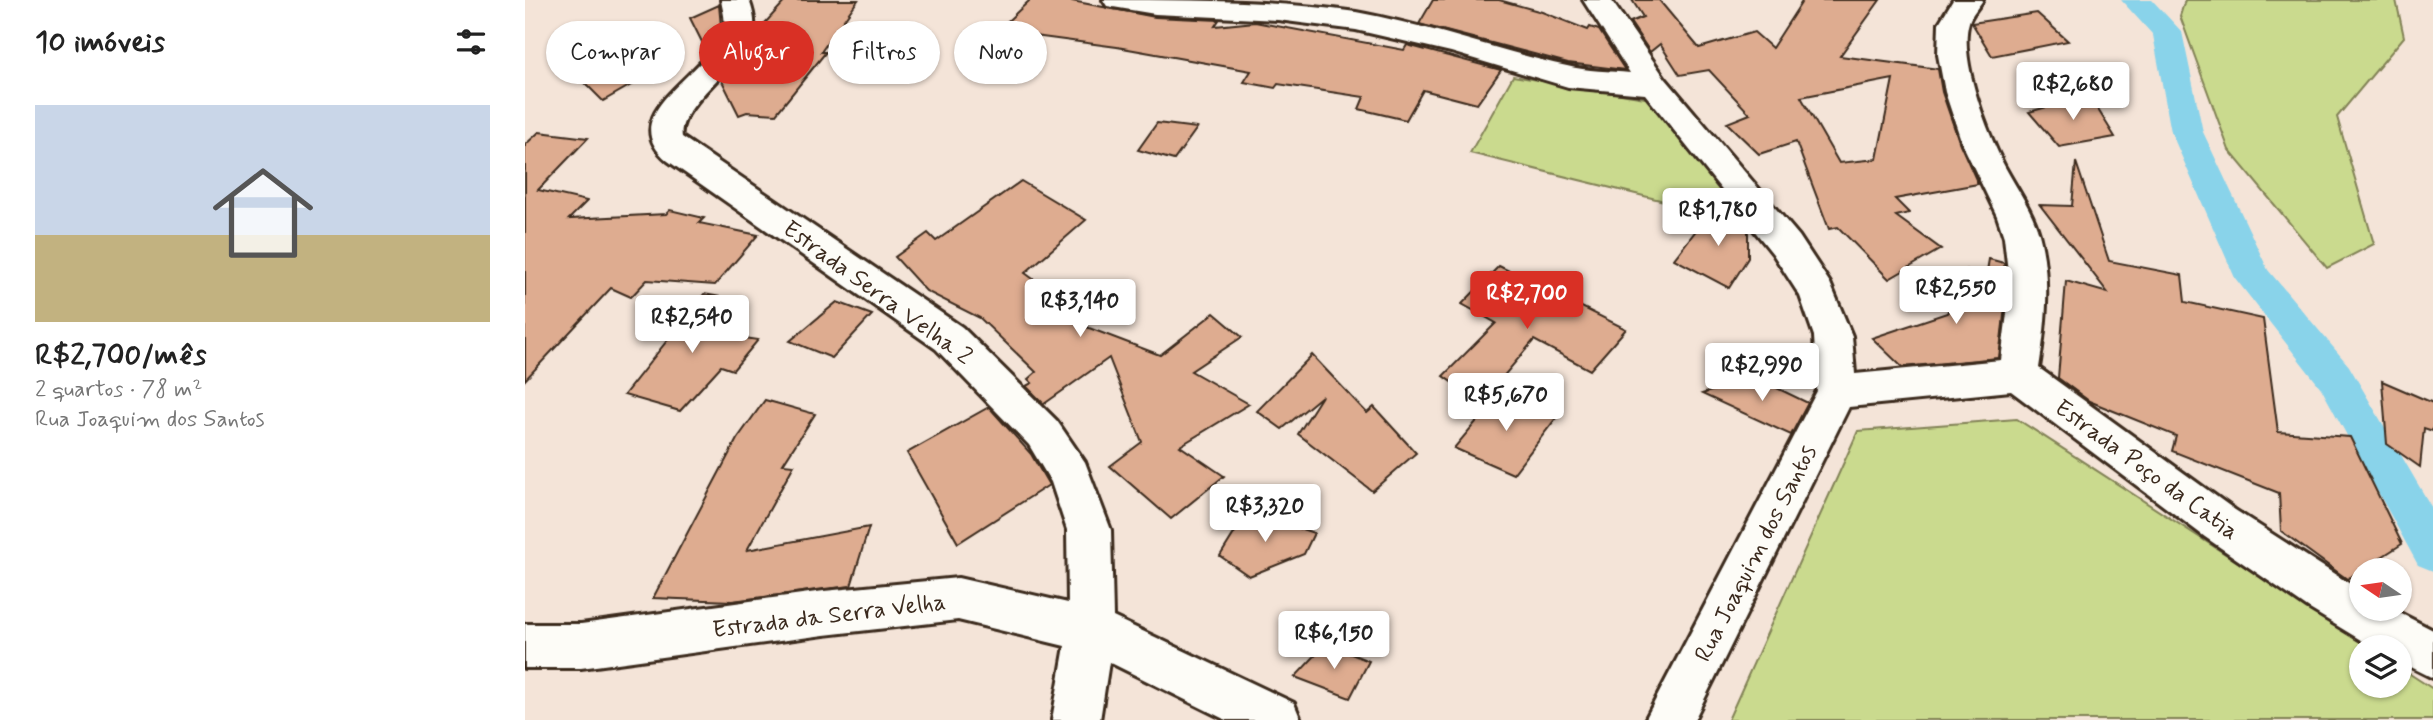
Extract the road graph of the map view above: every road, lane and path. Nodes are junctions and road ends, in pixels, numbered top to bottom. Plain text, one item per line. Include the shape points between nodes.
1 (735, 0) edge
2 (1117, 0) edge
3 (1597, 0) edge
4 (1969, 0) edge
5 (1654, 85) junction
6 (2018, 374) junction
7 (1837, 392) junction
8 (1091, 630) junction
9 (525, 646) edge
10 (2433, 655) edge
11 (1076, 720) edge
12 (1277, 720) edge
13 (1669, 720) edge

1 - 8 street, Estrada Serra Velha 2 via 739,26 730,47 668,121 672,147 949,338 1043,433 1070,475 1089,530
2 - 5 street via 1356,21 1457,44 1568,77
3 - 5 street
4 - 6 street via 1952,27 1954,62 1983,157 2021,234 2028,272 2029,316
5 - 7 street via 1786,245 1817,293 1833,336
6 - 7 street
6 - 10 street, Estrada Poço da Catia via 2258,551
7 - 13 street, Rua Joaquim dos Santos
8 - 9 street, Estrada da Serra Velha via 958,599 581,646
8 - 11 street, Estrada Serra Velha 2
8 - 12 street, Estrada da Serra Velha

